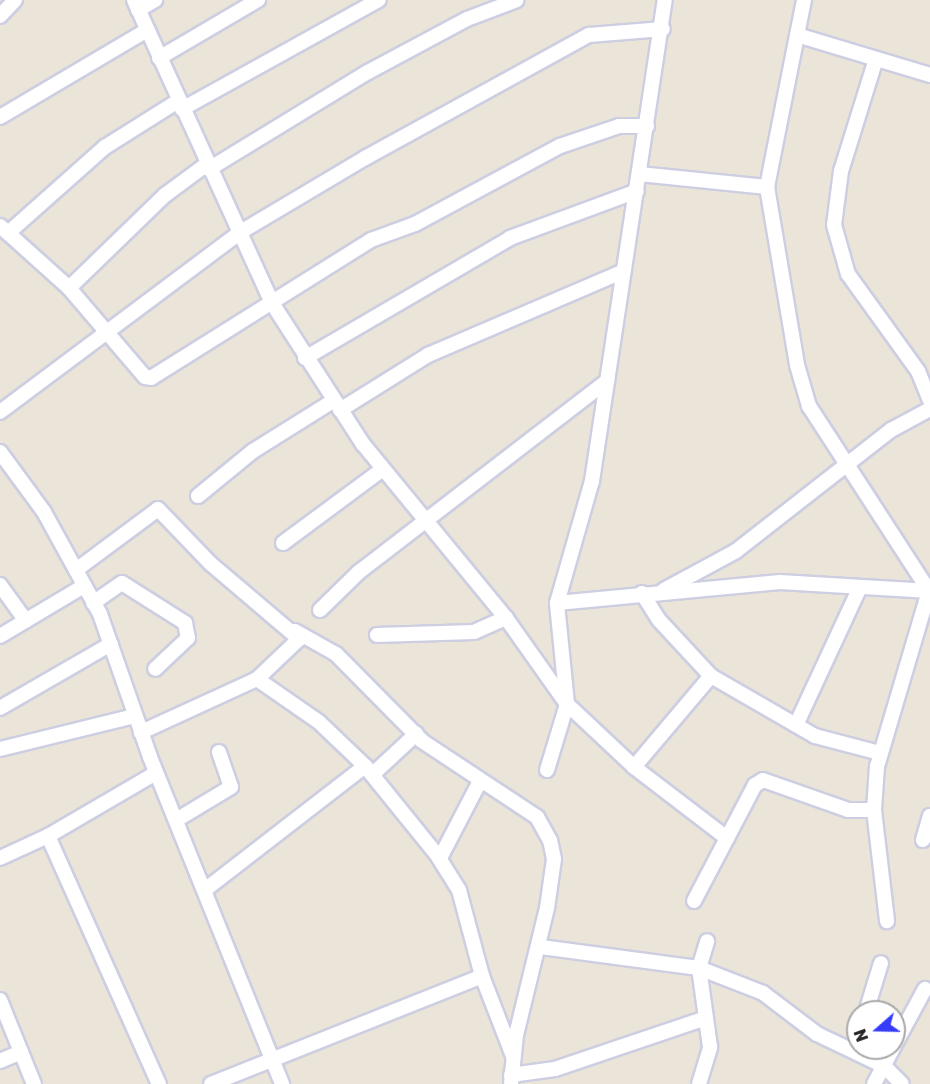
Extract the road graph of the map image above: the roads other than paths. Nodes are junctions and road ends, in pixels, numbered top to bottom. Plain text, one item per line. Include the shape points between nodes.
1 (15, 0) edge
2 (154, 0) edge
3 (258, 0) edge
4 (379, 0) edge
5 (517, 0) edge
6 (665, 0) edge
7 (804, 0) edge
8 (136, 5) edge
9 (0, 16) edge
10 (663, 29) junction
11 (147, 30) junction
12 (797, 35) junction
13 (159, 57) junction
14 (875, 62) junction
15 (930, 75) edge
16 (180, 105) junction
17 (0, 117) edge
18 (647, 126) junction
19 (208, 166) junction
20 (639, 174) junction
21 (767, 187) junction
22 (636, 191) junction
23 (4, 230) edge
24 (240, 233) junction
25 (624, 271) junction
26 (69, 288) junction
27 (272, 303) junction
28 (109, 330) junction
29 (305, 358) junction
30 (607, 381) junction
31 (930, 400) edge
32 (336, 405) junction
33 (930, 409) edge
34 (0, 412) edge
35 (0, 452) edge
36 (846, 465) junction
37 (383, 469) junction
38 (5, 470) edge
39 (198, 496) dead end
40 (427, 521) junction
41 (283, 543) dead end
42 (76, 570) junction
43 (0, 585) edge
44 (84, 586) junction
45 (860, 587) junction
46 (930, 591) edge
47 (660, 592) junction
48 (642, 593) junction
49 (93, 603) junction
50 (558, 603) junction
51 (320, 610) dead end
52 (507, 618) junction
53 (26, 621) junction
54 (295, 631) junction
55 (377, 635) dead end
56 (0, 636) edge
57 (111, 644) junction
58 (155, 669) dead end
59 (711, 676) junction
60 (257, 679) junction
61 (567, 704) junction
62 (0, 708) edge
63 (134, 716) junction
64 (796, 725) junction
65 (141, 732) junction
66 (416, 734) junction
67 (0, 749) edge
68 (219, 752) dead end
69 (880, 753) junction
70 (634, 767) junction
71 (369, 770) junction
72 (547, 770) dead end
73 (156, 773) junction
74 (480, 781) junction
75 (874, 810) junction
76 (930, 816) edge
77 (178, 819) junction
78 (48, 837) junction
79 (727, 838) junction
80 (923, 840) dead end
81 (0, 858) edge
82 (440, 858) junction
83 (206, 889) junction
84 (694, 901) dead end
85 (887, 921) dead end
86 (707, 941) dead end
87 (541, 947) junction
88 (881, 963) dead end
89 (699, 968) junction
90 (482, 976) junction
91 (925, 989) dead end
92 (0, 1000) edge
93 (870, 1000) edge
94 (706, 1018) junction
95 (906, 1023) edge
96 (846, 1042) edge
97 (21, 1052) junction
98 (513, 1056) junction
99 (876, 1060) edge
100 (887, 1060) edge
101 (0, 1061) edge
102 (272, 1061) junction
103 (884, 1066) junction
104 (511, 1079) edge
105 (34, 1084) edge
106 (159, 1084) edge
107 (211, 1084) edge
108 (282, 1084) edge
109 (699, 1084) edge
110 (874, 1084) edge
111 (902, 1084) edge

1 - 9 street
2 - 8 street
3 - 13 street
4 - 16 street
5 - 19 street via 467,19 368,72
6 - 10 street
7 - 12 street
8 - 11 street
10 - 18 street
10 - 24 street via 589,35
11 - 13 street
11 - 17 street
12 - 14 street
12 - 21 street
13 - 16 street
14 - 15 street
14 - 31 street via 842,171 834,225 848,274 918,371
16 - 19 street
16 - 23 street via 105,147
18 - 20 street
18 - 27 street via 619,126 560,146 416,224 371,240
19 - 24 street
19 - 26 street via 165,195
20 - 21 street
20 - 22 street
21 - 36 street via 797,365 809,406
22 - 25 street
22 - 29 street via 510,238
23 - 26 street
24 - 27 street
24 - 28 street
25 - 30 street
25 - 32 street via 428,355
26 - 28 street
27 - 28 street via 152,378 145,377
27 - 29 street
28 - 34 street
29 - 32 street
30 - 40 street
30 - 50 street via 592,481
32 - 37 street
32 - 39 street via 253,451
33 - 36 street via 891,430
35 - 38 street
36 - 46 street via 909,553
36 - 47 street via 735,551
37 - 40 street
37 - 41 street
38 - 42 street
40 - 51 street
40 - 52 street
42 - 44 street
42 - 54 street via 158,509 211,564
43 - 53 street
44 - 49 street
44 - 53 street
45 - 46 street
45 - 47 street via 780,582
45 - 64 street
46 - 69 street
47 - 48 street
48 - 50 street
48 - 59 street via 659,620
49 - 57 street
49 - 58 street via 122,583 185,623 188,638
50 - 61 street
52 - 55 street via 474,632
52 - 61 street
53 - 56 street
54 - 60 street via 298,646
54 - 66 street via 336,654
57 - 62 street
57 - 63 street
59 - 64 street
59 - 70 street
60 - 65 street
60 - 71 street via 319,722
61 - 70 street
61 - 72 street
63 - 65 street
63 - 67 street
64 - 69 street via 840,746
65 - 73 street
66 - 71 street
66 - 74 street
68 - 77 street via 231,787
69 - 75 street
70 - 79 street
71 - 82 street
71 - 83 street
73 - 77 street
73 - 78 street
74 - 82 street
74 - 87 street via 537,817 550,840 554,859
75 - 79 street via 848,810 763,780
75 - 85 street
76 - 80 street
77 - 83 street
78 - 81 street
78 - 106 street
79 - 84 street
82 - 90 street via 459,890
83 - 102 street
86 - 89 street
87 - 89 street
87 - 98 street
88 - 93 street
89 - 94 street
89 - 96 street via 764,993 817,1034
90 - 98 street
90 - 102 street
91 - 95 street
92 - 97 street
94 - 104 street via 555,1070
94 - 109 street via 710,1047
97 - 101 street
97 - 105 street
98 - 104 street
99 - 103 street
100 - 103 street
102 - 107 street
102 - 108 street
103 - 110 street
103 - 111 street

